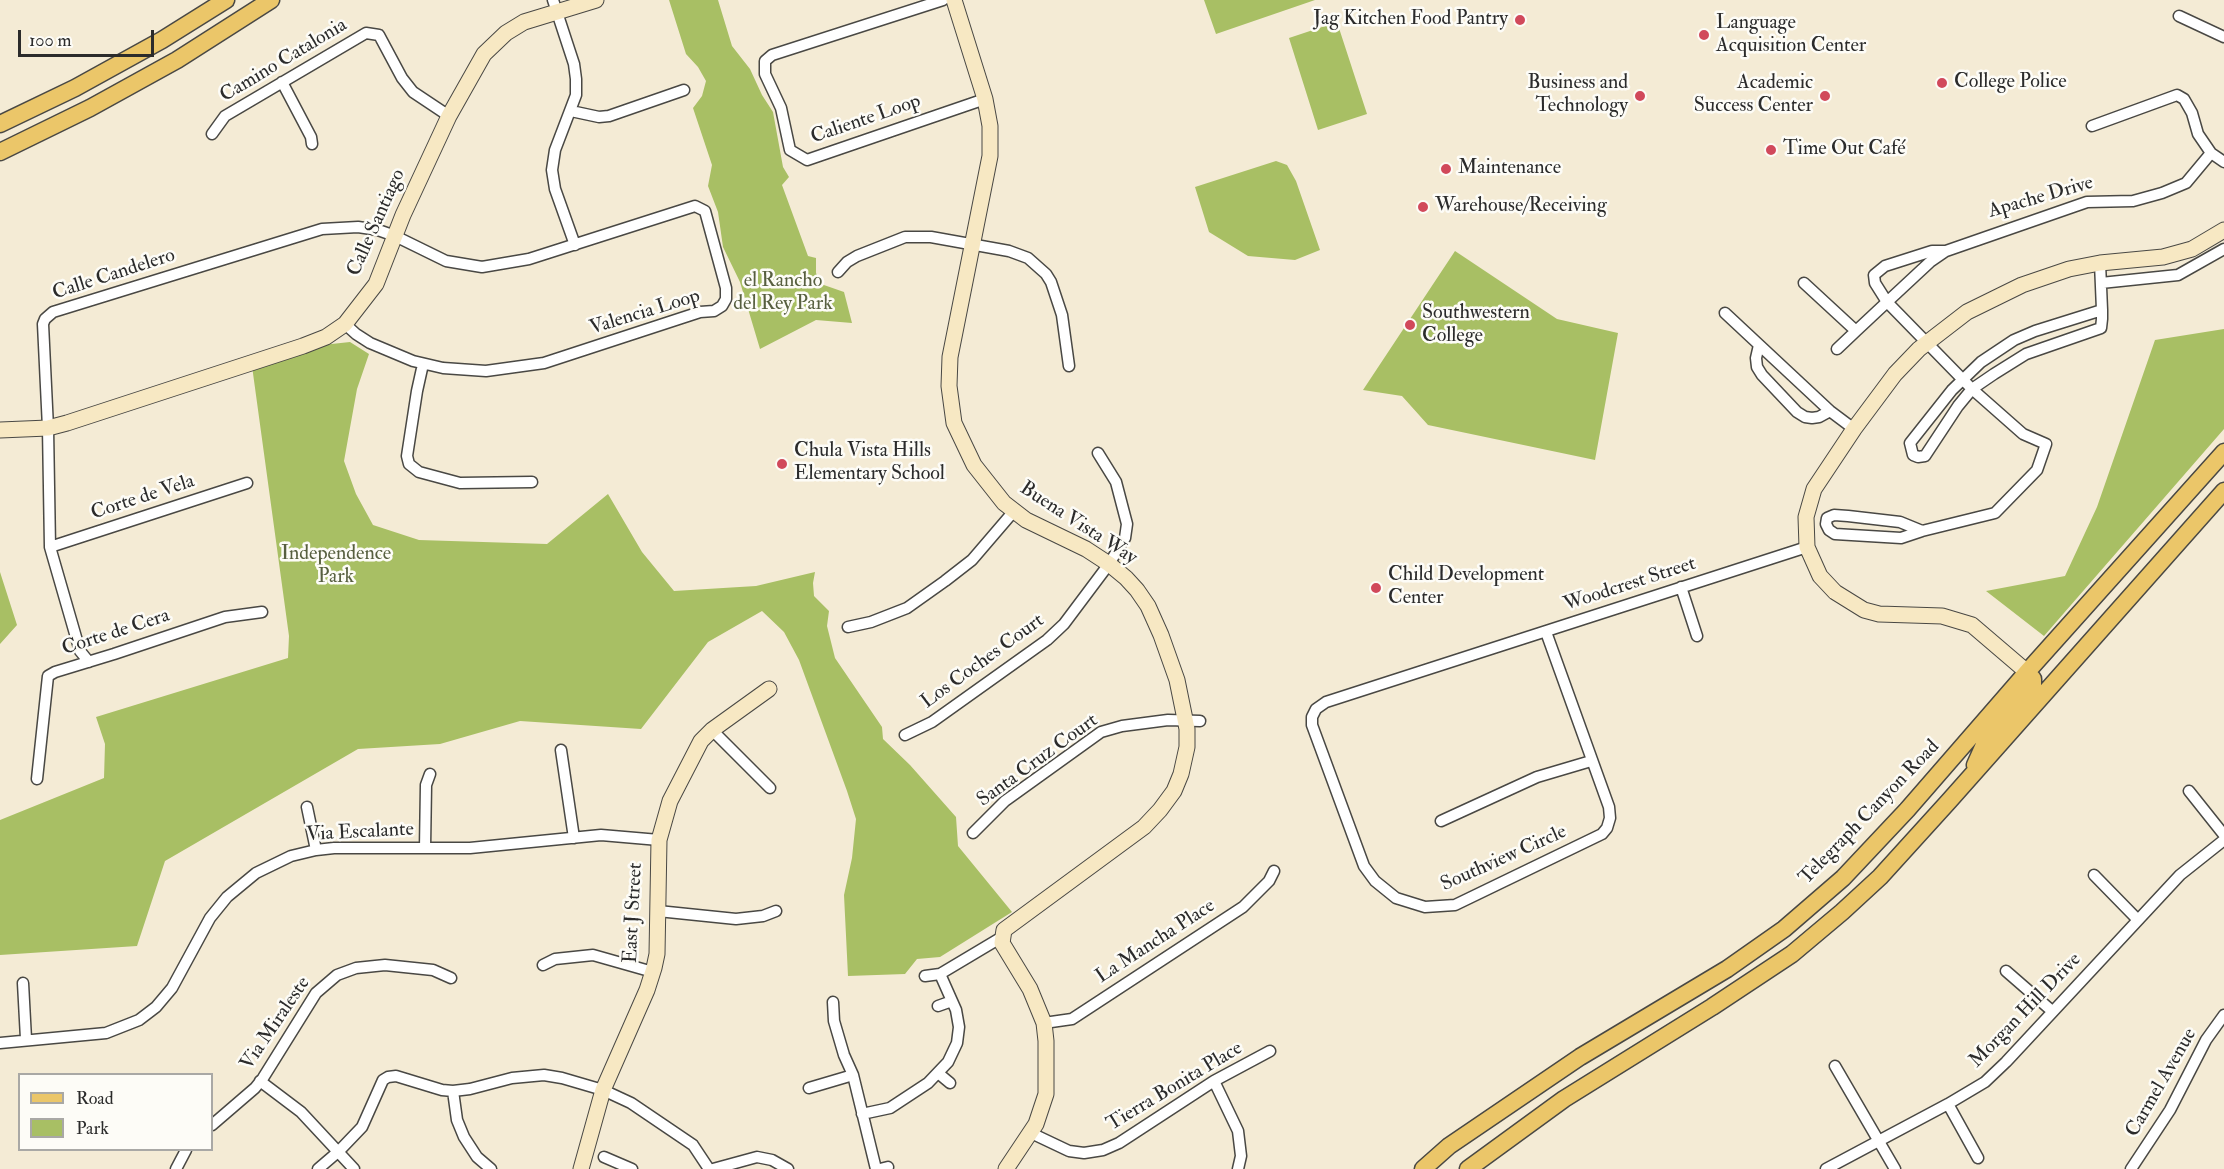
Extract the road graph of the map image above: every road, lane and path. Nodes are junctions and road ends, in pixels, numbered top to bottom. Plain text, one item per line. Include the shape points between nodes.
1 (226, 0) edge
2 (271, 0) edge
3 (596, 0) edge
4 (943, 0) edge
5 (954, 0) edge
6 (555, 7) edge
7 (2179, 16) dead end
8 (2224, 37) edge
9 (282, 82) junction
10 (684, 90) dead end
11 (985, 99) junction
12 (571, 111) junction
13 (449, 116) junction
14 (0, 124) edge
15 (2092, 126) dead end
16 (212, 134) dead end
17 (312, 144) dead end
18 (0, 152) edge
19 (2211, 153) junction
20 (2224, 162) edge
21 (2224, 230) edge
22 (395, 236) junction
23 (575, 244) junction
24 (972, 244) junction
25 (2224, 249) edge
26 (1946, 251) junction
27 (2100, 263) junction
28 (838, 272) dead end
29 (1804, 283) dead end
30 (2101, 284) junction
31 (1887, 302) junction
32 (2102, 310) junction
33 (1725, 313) dead end
34 (345, 324) junction
35 (1856, 331) junction
36 (1927, 342) junction
37 (1759, 345) junction
38 (1837, 349) dead end
39 (423, 364) junction
40 (1069, 366) dead end
41 (1962, 379) junction
42 (1972, 389) junction
43 (1830, 411) junction
44 (48, 428) junction
45 (1854, 429) junction
46 (0, 430) edge
47 (2224, 452) edge
48 (1098, 453) dead end
49 (532, 482) dead end
50 (247, 483) dead end
51 (2224, 491) edge
52 (1014, 511) junction
53 (1922, 531) junction
54 (50, 547) junction
55 (1807, 547) junction
56 (1109, 564) junction
57 (1681, 587) junction
58 (262, 612) dead end
59 (848, 627) dead end
60 (1546, 632) junction
61 (1697, 636) dead end
62 (89, 662) junction
63 (2027, 672) junction
64 (769, 689) dead end
65 (1326, 702) joint
66 (1193, 720) junction
67 (712, 730) junction
68 (905, 735) dead end
69 (561, 750) dead end
70 (1591, 761) junction
71 (430, 774) dead end
72 (1971, 777) junction
73 (37, 779) dead end
74 (770, 788) dead end
75 (2189, 791) dead end
76 (307, 807) dead end
77 (1442, 821) dead end
78 (973, 833) dead end
79 (2224, 835) edge
80 (574, 838) junction
81 (659, 840) junction
82 (2224, 840) edge
83 (425, 848) junction
84 (316, 850) junction
85 (1274, 871) dead end
86 (2094, 874) dead end
87 (658, 911) junction
88 (776, 911) dead end
89 (2138, 920) junction
90 (1002, 937) junction
91 (543, 965) dead end
92 (2006, 971) dead end
93 (653, 972) junction
94 (940, 974) junction
95 (925, 976) dead end
96 (452, 978) dead end
97 (22, 982) dead end
98 (952, 1001) junction
99 (833, 1002) dead end
100 (938, 1006) dead end
101 (2052, 1011) junction
102 (2224, 1015) edge
103 (1044, 1023) junction
104 (26, 1039) junction
105 (0, 1043) edge
106 (1270, 1051) dead end
107 (1835, 1066) dead end
108 (938, 1073) junction
109 (853, 1076) junction
110 (260, 1081) junction
111 (1215, 1081) junction
112 (950, 1083) dead end
113 (808, 1088) dead end
114 (603, 1090) junction
115 (453, 1091) junction
116 (1948, 1104) junction
117 (862, 1114) junction
118 (213, 1124) edge
119 (1031, 1132) junction
120 (1878, 1140) junction
121 (185, 1151) edge
122 (339, 1151) junction
123 (604, 1157) dead end
124 (765, 1158) junction
125 (1978, 1158) dead end
126 (881, 1168) edge
127 (176, 1169) edge
128 (318, 1169) edge
129 (354, 1169) edge
130 (491, 1169) edge
131 (581, 1169) edge
132 (632, 1169) edge
133 (709, 1169) edge
134 (713, 1169) edge
135 (760, 1169) edge
136 (788, 1169) edge
137 (1006, 1169) edge
138 (1238, 1169) edge
139 (1423, 1169) edge
140 (1468, 1169) edge
141 (1826, 1169) edge
142 (1894, 1169) edge
143 (2131, 1169) edge

1 - 14 main road via 75,88
2 - 18 main road via 177,60
3 - 6 street, Calle Santiago
4 - 11 street, Caliente Loop via 772,55 765,62 765,74 781,108 790,150 807,160
5 - 11 street, Buena Vista Way
6 - 12 street via 575,71 576,95
6 - 13 street, Calle Santiago via 498,40 478,63
7 - 8 street
9 - 13 street, Camino Catalonia via 366,33 380,35 413,92
9 - 16 street, Camino Catalonia via 225,116
9 - 17 street
10 - 12 street via 609,116
11 - 24 street, Buena Vista Way via 990,156
12 - 23 street via 555,150 552,170
13 - 22 street, Calle Santiago
15 - 19 street via 2177,95 2184,99 2198,134
19 - 20 street
19 - 26 street, Apache Drive via 2186,183 2162,193 2133,201 2087,202
21 - 27 street via 2192,249 2163,257
22 - 23 street, Valencia Loop via 435,257 475,267 529,259
22 - 34 street, Calle Santiago via 376,284
22 - 44 street, Calle Candelero via 358,226 322,229 53,312 44,324
23 - 39 street, Valencia Loop via 695,206 705,211 726,299 714,311 700,312 544,363 486,371
24 - 28 street via 905,237 857,256
24 - 40 street via 1028,258 1046,274 1062,315
24 - 52 street, Buena Vista Way via 950,357 954,423 974,465 990,488
25 - 30 street via 2178,275
26 - 31 street, Apache Drive
26 - 31 street via 1932,251 1885,266 1874,275
27 - 30 street
27 - 36 street via 2022,285 1967,312
29 - 35 street
30 - 32 street
31 - 35 street, Apache Drive
31 - 36 street
32 - 41 street via 2014,340
32 - 42 street via 2101,328 2026,354
33 - 37 street
34 - 39 street, Valencia Loop via 369,343
34 - 44 street, Calle Santiago via 303,346
35 - 38 street, Apache Drive
36 - 41 street
36 - 45 street via 1895,374
37 - 43 street
37 - 43 street via 1757,367 1797,412 1812,418
39 - 49 street via 407,456 409,464 419,472 460,483
41 - 42 street
41 - 42 street via 1910,443 1913,455 1925,456
42 - 53 street via 2023,434 2046,444 2037,470 1995,513
43 - 45 street
44 - 46 street, Calle Santiago
44 - 54 street, Calle Candelero
45 - 55 street via 1810,498 1805,527
47 - 63 main road, Telegraph Canyon Road
48 - 56 street, Los Coches Court via 1116,482 1127,524 1125,538
50 - 54 street, Corte de Vela
51 - 72 main road
52 - 56 street, Buena Vista Way
52 - 59 street via 972,560 907,608
53 - 53 street via 1900,522 1848,516 1834,515 1827,518 1826,524 1835,534 1901,538
54 - 62 street, Calle Candelero via 80,651
55 - 57 street, Woodcrest Street
55 - 63 street via 1827,584 1864,610 1942,616 1972,625
56 - 66 street, Buena Vista Way via 1148,606
56 - 68 street, Los Coches Court via 1064,624 1047,640 932,722
57 - 60 street, Woodcrest Street
57 - 61 street
58 - 62 street, Corte de Cera via 225,617
60 - 65 street, Woodcrest Street
60 - 70 street, Southview Circle
62 - 73 street, Corte de Cera via 48,676
63 - 72 main road via 2033,685 1987,738
63 - 139 main road, Telegraph Canyon Road via 1843,879 1784,929 1727,969 1580,1057 1449,1146
64 - 67 street, East J Street
65 - 70 street, Southview Circle via 1316,709 1312,724 1364,866 1388,893 1415,905 1455,905 1602,834 1610,813
66 - 78 street, Santa Cruz Court via 1126,725 1101,732 1005,801
66 - 90 street, Buena Vista Way via 1184,765 1174,791 1160,810 1144,827 1007,927
67 - 74 street
67 - 81 street, East J Street via 686,767 670,801
69 - 80 street
70 - 77 street via 1537,777
71 - 83 street via 426,785
72 - 140 main road via 1880,877 1792,954 1564,1099
75 - 79 street
76 - 84 street
80 - 81 street, Via Escalante via 615,834
80 - 83 street, Via Escalante via 477,848
81 - 87 street, East J Street
82 - 89 street, Morgan Hill Drive via 2180,875
83 - 84 street, Via Escalante
84 - 104 street, Via Escalante via 291,856 239,885 210,918 172,988 139,1020 106,1033
85 - 103 street, La Mancha Place via 1243,907 1072,1018
86 - 89 street
87 - 88 street via 736,919
87 - 93 street, East J Street
89 - 101 street, Morgan Hill Drive
90 - 94 street
90 - 103 street
91 - 93 street via 555,959 593,955
92 - 101 street
93 - 114 street, East J Street
94 - 95 street
94 - 98 street
96 - 110 street, Via Miraleste via 433,970 385,966 356,968 337,975 316,993
97 - 104 street
98 - 100 street
98 - 108 street via 959,1027 957,1042
99 - 109 street via 834,1021
101 - 116 street, Morgan Hill Drive via 1985,1082
102 - 143 street, Carmel Avenue
103 - 119 street via 1046,1094
104 - 105 street, Via Escalante
106 - 111 street, Tierra Bonita Place
107 - 120 street
108 - 112 street
108 - 117 street via 891,1108
109 - 113 street
109 - 117 street
110 - 118 street, Via Miraleste
110 - 122 street via 300,1112
111 - 119 street, Tierra Bonita Place via 1103,1150 1069,1151
111 - 138 street via 1238,1131
114 - 115 street via 544,1075
114 - 131 street, East J Street
114 - 133 street via 631,1102 693,1145
115 - 122 street via 388,1077 383,1080 362,1127
115 - 130 street via 464,1137
116 - 120 street, Morgan Hill Drive
116 - 125 street
117 - 126 street
119 - 137 street
120 - 141 street, Morgan Hill Drive
120 - 142 street
121 - 127 street
122 - 128 street
122 - 129 street
123 - 132 street
124 - 134 street
124 - 135 street
124 - 136 street

